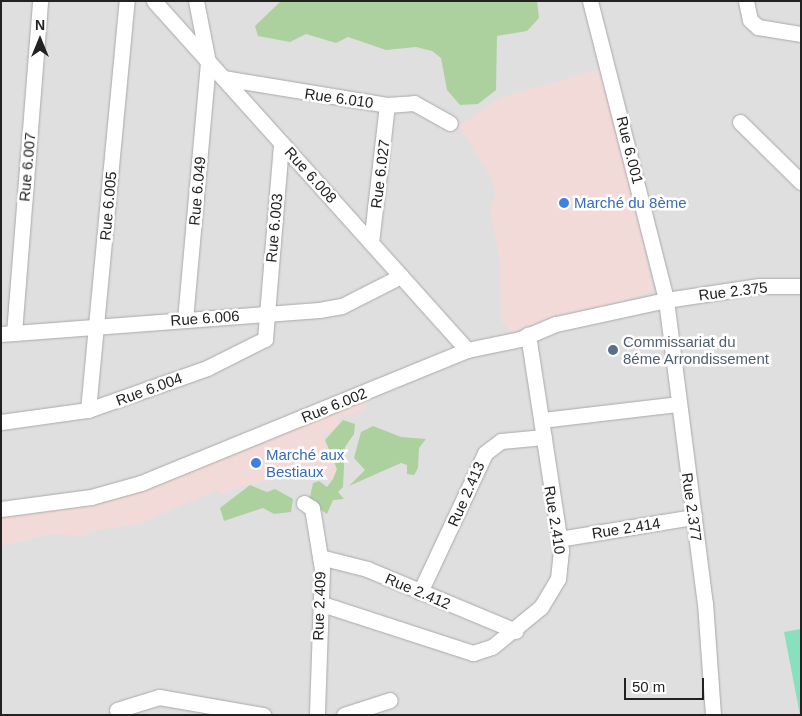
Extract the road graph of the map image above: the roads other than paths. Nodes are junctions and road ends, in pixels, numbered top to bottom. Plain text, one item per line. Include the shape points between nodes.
1 (40, 1) edge
2 (127, 1) edge
3 (154, 1) edge
4 (196, 1) edge
5 (590, 1) edge
6 (746, 1) edge
7 (801, 34) edge
8 (208, 62) junction
9 (223, 78) junction
10 (387, 105) junction
11 (740, 122) dead end
12 (450, 123) dead end
13 (281, 143) junction
14 (801, 182) edge
15 (371, 243) junction
16 (401, 276) junction
17 (801, 286) edge
18 (666, 300) junction
19 (266, 314) junction
20 (185, 320) junction
21 (96, 327) junction
22 (8, 334) edge
23 (528, 335) junction
24 (467, 350) junction
25 (678, 404) junction
26 (88, 410) junction
27 (542, 420) junction
28 (1, 422) edge
29 (544, 437) junction
30 (304, 503) dead end
31 (1, 509) edge
32 (694, 517) junction
33 (559, 539) junction
34 (320, 556) junction
35 (420, 592) junction
36 (322, 604) junction
37 (516, 631) junction
38 (390, 700) dead end
39 (117, 710) dead end
40 (263, 715) edge
41 (317, 715) edge
42 (344, 715) edge
43 (713, 715) edge

1 - 22 street, Rue 6.007
2 - 21 street, Rue 6.005
3 - 8 street, Rue 6.008
4 - 8 street, Rue 6.049
5 - 18 street, Rue 6.001
6 - 7 street via 750,20 758,27
8 - 9 street, Rue 6.008
8 - 20 street, Rue 6.049
9 - 10 street, Rue 6.010
9 - 13 street, Rue 6.008
10 - 12 street, Rue 6.010 via 414,103
10 - 15 street, Rue 6.027
11 - 14 street
13 - 15 street, Rue 6.008
13 - 19 street, Rue 6.003
15 - 16 street, Rue 6.008
16 - 19 street, Rue 6.006 via 342,306
16 - 24 street, Rue 6.008
17 - 18 street, Rue 2.375 via 759,286
18 - 23 street, Rue 6.002
18 - 25 street, Rue 2.377
19 - 20 street, Rue 6.006
19 - 26 street, Rue 6.004 via 267,332 260,344
20 - 21 street, Rue 6.006
21 - 22 street, Rue 6.006
21 - 26 street, Rue 6.005
23 - 24 street, Rue 6.002
23 - 27 street, Rue 2.410
24 - 31 street, Rue 6.002 via 140,483 91,496
25 - 27 street
25 - 32 street, Rue 2.377
26 - 28 street, Rue 6.004
27 - 29 street, Rue 2.410
29 - 33 street, Rue 2.410
29 - 35 street, Rue 2.413 via 501,441 487,450
30 - 34 street, Rue 2.409 via 312,508
32 - 33 street, Rue 2.414
32 - 43 street, Rue 2.377
33 - 37 street, Rue 2.410 via 558,579 541,607
34 - 35 street, Rue 2.412 via 359,566
34 - 36 street, Rue 2.409
35 - 37 street, Rue 2.412
36 - 37 street, Rue 2.410 via 381,619 446,648 473,653
36 - 41 street, Rue 2.409
38 - 42 street
39 - 40 street via 159,697

